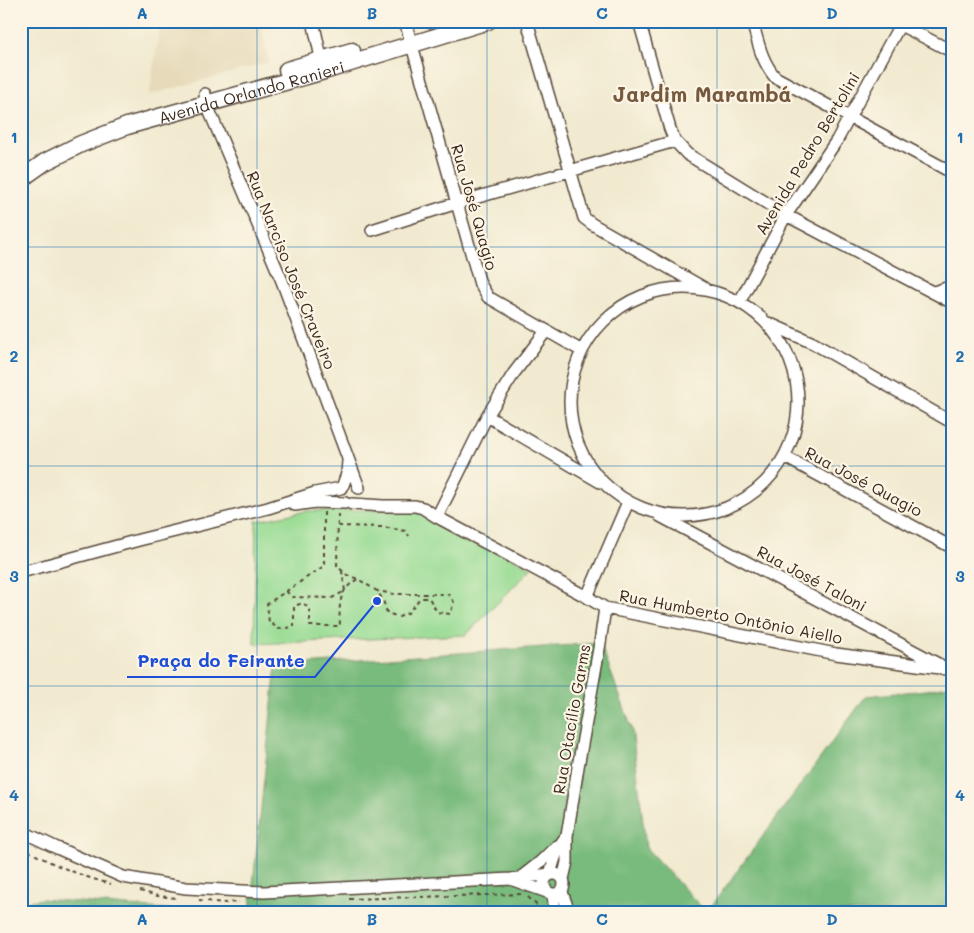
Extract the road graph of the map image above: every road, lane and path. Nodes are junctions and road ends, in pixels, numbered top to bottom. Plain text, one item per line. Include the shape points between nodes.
1 (313, 21) edge
2 (455, 21) edge
3 (488, 21) edge
4 (527, 21) edge
5 (639, 21) edge
6 (752, 21) edge
7 (899, 22) edge
8 (408, 34) edge
9 (953, 52) edge
10 (323, 65) junction
11 (206, 99) junction
12 (850, 118) junction
13 (675, 141) junction
14 (21, 168) edge
15 (570, 171) junction
16 (953, 172) edge
17 (21, 179) edge
18 (457, 203) junction
19 (786, 215) junction
20 (372, 230) dead end
21 (953, 286) edge
22 (706, 289) junction
23 (934, 292) junction
24 (740, 301) junction
25 (953, 303) edge
26 (768, 323) junction
27 (546, 331) junction
28 (582, 351) junction
29 (486, 416) junction
30 (953, 423) edge
31 (785, 457) junction
32 (348, 459) junction
33 (605, 485) junction
34 (342, 487) junction
35 (360, 490) junction
36 (628, 502) junction
37 (345, 504) junction
38 (383, 506) junction
39 (324, 507) dead end
40 (268, 508) junction
41 (656, 514) junction
42 (437, 517) junction
43 (338, 526) junction
44 (409, 536) dead end
45 (953, 548) edge
46 (342, 571) junction
47 (21, 572) edge
48 (358, 579) junction
49 (377, 590) junction
50 (286, 591) junction
51 (344, 591) junction
52 (587, 596) junction
53 (605, 608) junction
54 (950, 669) edge
55 (21, 831) edge
56 (565, 839) junction
57 (550, 874) junction
58 (516, 879) junction
59 (563, 879) junction
60 (554, 893) junction
61 (555, 912) edge
62 (569, 912) edge

1 - 10 street
2 - 8 main road, Avenida Orlando Ranieri
3 - 8 main road, Avenida Orlando Ranieri
4 - 15 street
5 - 13 street
6 - 12 street via 766,66 775,77
7 - 9 street
7 - 12 street, Avenida Pedro Bertolini
8 - 10 main road, Avenida Orlando Ranieri
8 - 18 street, Rua José Quagio
10 - 11 main road, Avenida Orlando Ranieri
11 - 14 main road, Avenida Orlando Ranieri via 90,131 51,148
11 - 17 main road, Avenida Orlando Ranieri via 81,144 45,162
11 - 32 street, Rua Narciso José Craveiro via 282,281
12 - 16 street
12 - 19 street, Avenida Pedro Bertolini
13 - 15 street
13 - 19 street via 687,154
15 - 18 street
15 - 22 street via 584,218
18 - 20 street
18 - 27 street, Rua José Quagio via 480,284 488,297
19 - 23 street
19 - 24 street, Avenida Pedro Bertolini
21 - 23 street
22 - 24 street
22 - 28 street via 669,288 633,299 603,321
23 - 25 street
24 - 26 street
26 - 30 street via 813,343
26 - 31 street via 788,353 798,388 797,424
27 - 28 street, Rua José Quagio
27 - 29 street
28 - 33 street via 572,379 570,408 575,436 587,462
29 - 33 street
29 - 42 street
31 - 41 street via 762,487 730,508 694,517
31 - 45 street, Rua José Quagio
32 - 34 street
32 - 35 street, Rua Narciso José Craveiro
33 - 36 street
34 - 35 street via 354,484
34 - 37 street via 339,494
34 - 40 street via 315,492
35 - 37 street via 360,498 356,502
35 - 38 street
36 - 41 street
36 - 52 street
37 - 38 street
37 - 40 street via 315,502
37 - 43 path
38 - 42 street, Rua Humberto Ontõnio Aiello via 415,506
39 - 50 path via 324,566
40 - 47 street
41 - 54 street, Rua José Taloni
42 - 52 street, Rua Humberto Ontõnio Aiello
43 - 44 path via 382,527 406,531
43 - 46 path via 337,566
46 - 48 path
46 - 51 path
48 - 49 path
48 - 51 path
49 - 49 path via 387,612 399,617 420,598 429,598 437,612 450,614 454,602 448,594 394,594
50 - 51 path via 292,597 332,598
50 - 51 path via 267,604 269,622 279,629 294,628 294,606 303,603 310,609 310,626 340,626 339,606
52 - 53 street, Rua Humberto Ontõnio Aiello
53 - 54 street, Rua Humberto Ontõnio Aiello via 836,654
53 - 56 street, Rua Otacílio Garms
55 - 58 street via 124,877 186,888 264,892
56 - 57 street, Rua Otacílio Garms
56 - 58 street
56 - 59 street, Rua Otacílio Garms
57 - 58 street
57 - 59 street
57 - 60 street, Rua Otacílio Garms via 544,883 545,890
58 - 60 street
59 - 60 street, Rua Otacílio Garms via 564,886
60 - 61 street
60 - 62 street

